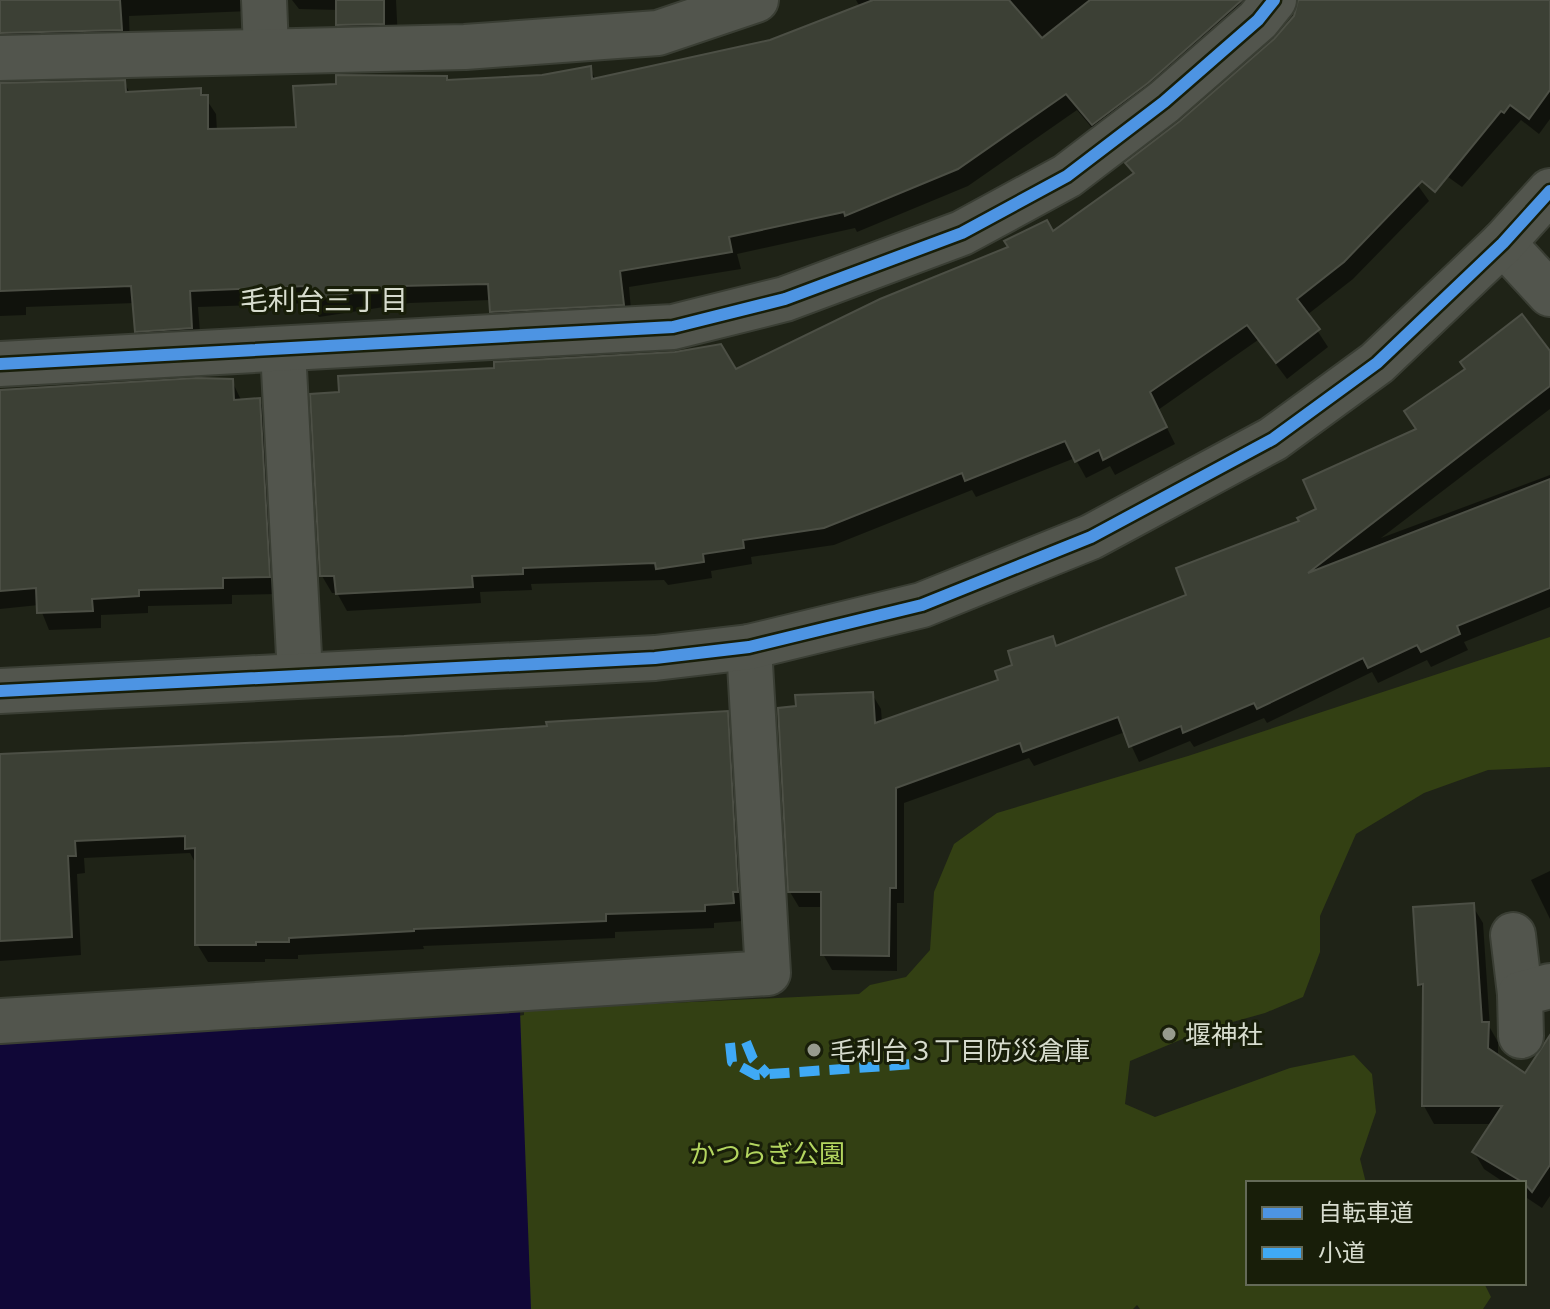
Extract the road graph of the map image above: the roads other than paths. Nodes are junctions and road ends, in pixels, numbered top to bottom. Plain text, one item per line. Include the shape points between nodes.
1 (264, 0) edge
2 (756, 0) edge
3 (1274, 0) edge
4 (266, 49) junction
5 (0, 58) edge
6 (1550, 191) edge
7 (1503, 243) junction
8 (1550, 294) edge
9 (283, 350) junction
10 (0, 364) edge
11 (749, 647) junction
12 (300, 675) junction
13 (0, 691) edge
14 (1513, 935) dead end
15 (1530, 1006) edge
16 (0, 1021) edge

1 - 4 street
2 - 4 street via 658,33 465,47
3 - 9 street via 1164,102 1067,176 962,233 785,299 673,327
4 - 5 street
6 - 7 street
7 - 8 street
7 - 11 street via 1377,363 1273,439 1091,537 922,605
9 - 10 street
9 - 12 street
11 - 12 street via 655,658
11 - 16 street via 768,973
12 - 13 street
14 - 15 street

